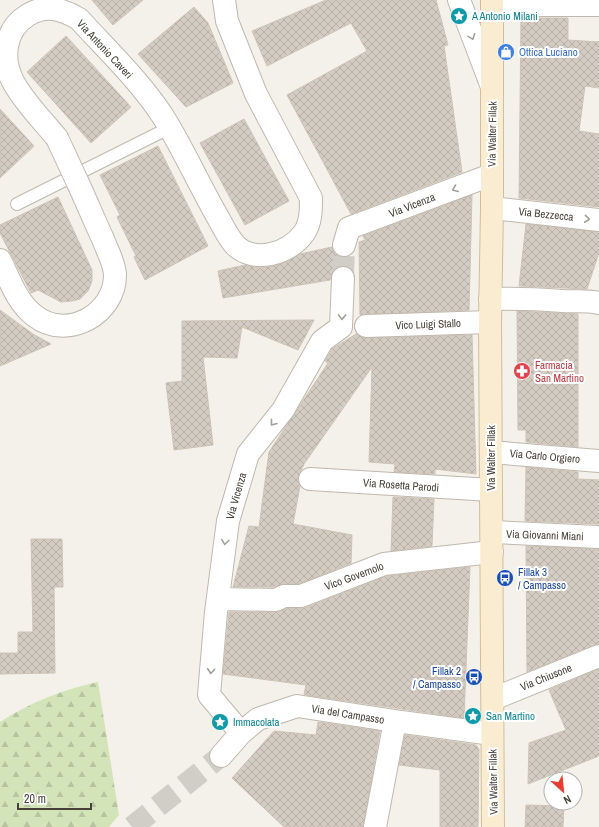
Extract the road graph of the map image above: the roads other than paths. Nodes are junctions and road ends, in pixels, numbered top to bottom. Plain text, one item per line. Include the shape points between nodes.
1 (224, 0) edge
2 (459, 0) edge
3 (492, 3) edge
4 (599, 5) edge
5 (492, 89) junction
6 (169, 128) junction
7 (491, 175) junction
8 (17, 204) dead end
9 (492, 208) junction
10 (599, 220) edge
11 (344, 245) tunnel mouth
12 (0, 260) edge
13 (343, 278) tunnel mouth
14 (490, 299) junction
15 (599, 303) edge
16 (490, 322) junction
17 (366, 326) dead end
18 (491, 452) junction
19 (599, 461) edge
20 (310, 479) dead end
21 (492, 490) junction
22 (599, 537) edge
23 (492, 542) junction
24 (218, 599) junction
25 (599, 656) edge
26 (493, 699) junction
27 (395, 721) junction
28 (241, 733) junction
29 (492, 734) junction
30 (221, 756) tunnel mouth
31 (375, 827) edge
32 (493, 827) edge

1 - 6 street, Via Antonio Caveri via 227,21 256,94 312,198 311,212 304,234 283,250 269,255 256,255 235,245
2 -> 5 street, Via Walter Fillak
3 - 4 street, Via Walter Fillak
3 - 5 main road, Via Walter Fillak
5 - 7 main road, Via Walter Fillak
6 - 8 lane
6 - 12 street, Via Antonio Caveri, bridge via 148,96 79,19 66,11 41,9 15,25 10,33 6,59 14,85 57,138 113,264 114,285 110,299 103,309 77,324 62,326 45,322 29,311
7 - 9 main road, Via Walter Fillak
7 -> 11 street, Via Vicenza via 349,228
9 -> 10 street, Via Bezzecca
9 - 14 main road, Via Walter Fillak
13 -> 24 street, Via Vicenza via 342,327 322,341 283,410 248,454 228,521
14 - 15 street via 534,298
14 - 16 main road, Via Walter Fillak
16 - 17 street, Vico Luigi Stallo
16 - 18 main road, Via Walter Fillak
18 - 19 street, Via Carlo Orgiero
18 - 21 main road, Via Walter Fillak
20 - 21 street, Via Rosetta Parodi
21 - 23 main road, Via Walter Fillak
22 - 23 street, Via Giovanni Miani
23 - 24 street, Vico Governolo via 384,564 301,596 284,596 276,600
23 - 26 main road, Via Walter Fillak
24 -> 28 street, Via Vicenza via 209,695
25 - 26 street, Via Chiusone
26 - 29 main road, Via Walter Fillak
27 - 28 street, Via del Campasso via 297,706 258,719
27 - 29 street, Via del Campasso
27 - 31 street
28 - 30 street, Via del Campasso
29 - 32 main road, Via Walter Fillak

